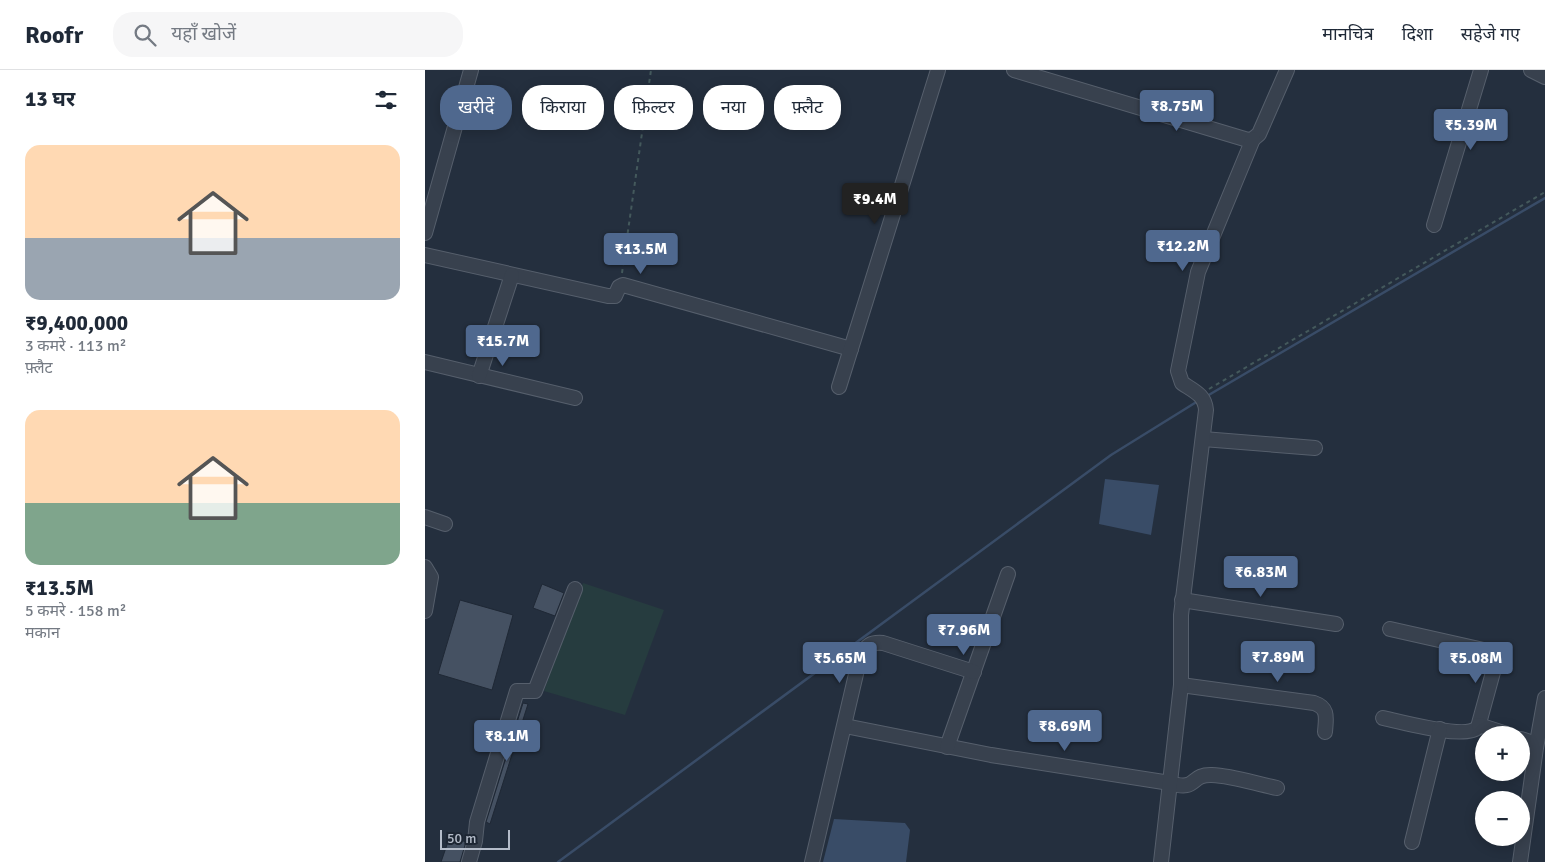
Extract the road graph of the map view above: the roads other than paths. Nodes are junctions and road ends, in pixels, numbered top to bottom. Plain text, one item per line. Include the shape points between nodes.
1 (471, 70) edge
2 (938, 70) edge
3 (1014, 70) edge
4 (1287, 70) edge
5 (1481, 70) edge
6 (1531, 70) edge
7 (1545, 77) edge
8 (1253, 139) junction
9 (1434, 224) dead end
10 (425, 233) edge
11 (425, 255) edge
12 (512, 275) junction
13 (851, 349) junction
14 (425, 362) edge
15 (479, 376) junction
16 (839, 388) dead end
17 (575, 398) dead end
18 (1203, 439) junction
19 (1315, 448) dead end
20 (425, 518) edge
21 (445, 524) dead end
22 (425, 567) edge
23 (1008, 574) dead end
24 (575, 589) dead end
25 (1183, 600) junction
26 (425, 611) edge
27 (1335, 624) dead end
28 (1390, 629) dead end
29 (974, 672) junction
30 (1181, 685) junction
31 (1545, 702) edge
32 (1383, 718) dead end
33 (1479, 725) junction
34 (845, 726) junction
35 (1482, 726) edge
36 (1440, 729) junction
37 (1325, 732) dead end
38 (1530, 742) edge
39 (1537, 744) junction
40 (947, 747) junction
41 (1170, 783) junction
42 (1277, 788) dead end
43 (1412, 842) dead end
44 (469, 862) edge
45 (812, 862) edge
46 (1161, 862) edge
47 (1521, 862) edge

1 - 10 street
2 - 13 street
3 - 8 street
4 - 8 street via 1259,134
5 - 9 street
6 - 7 street
8 - 18 street via 1203,256 1179,377 1182,383 1202,397
11 - 12 street
12 - 13 street via 612,296 620,285
12 - 15 street
13 - 16 street
14 - 15 street
15 - 17 street
18 - 19 street
18 - 25 street
20 - 21 street
22 - 26 street via 431,586
23 - 29 street
24 - 44 street via 535,691 517,691 477,822
25 - 27 street
25 - 30 street
28 - 33 street via 1493,655 1492,681
29 - 34 street via 872,642 861,657
29 - 40 street
30 - 37 street via 1313,703 1325,710
30 - 41 street
31 - 39 street
32 - 36 street
33 - 35 street
33 - 36 street via 1473,732
34 - 40 street
34 - 45 street
36 - 43 street
38 - 39 street
39 - 47 street
40 - 41 street
41 - 42 street via 1185,787 1197,778 1213,775
41 - 46 street

